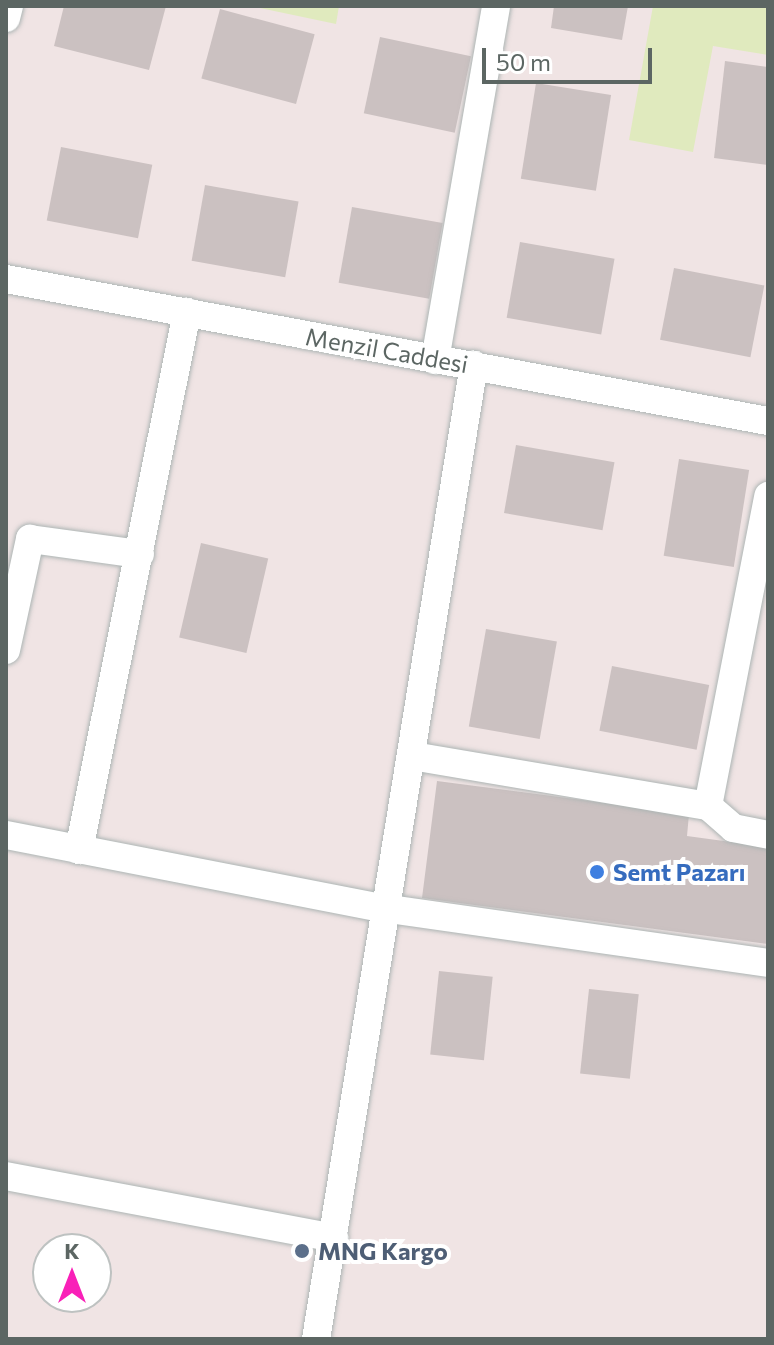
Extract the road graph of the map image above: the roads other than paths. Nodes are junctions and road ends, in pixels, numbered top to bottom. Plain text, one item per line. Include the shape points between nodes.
1 (9, 6) edge
2 (496, 6) edge
3 (6, 18) edge
4 (6, 279) edge
5 (187, 312) junction
6 (435, 360) junction
7 (474, 365) junction
8 (768, 421) edge
9 (768, 496) edge
10 (140, 554) junction
11 (6, 650) edge
12 (412, 756) junction
13 (708, 806) junction
14 (6, 835) edge
15 (768, 835) edge
16 (79, 850) junction
17 (383, 908) junction
18 (768, 963) edge
19 (6, 1176) edge
20 (334, 1238) junction
21 (316, 1339) edge

1 - 3 street
2 - 6 street
4 - 5 street, Menzil Caddesi
5 - 6 street, Menzil Caddesi
5 - 10 street
6 - 7 street, Menzil Caddesi
7 - 8 street, Menzil Caddesi
7 - 12 street
9 - 13 street
10 - 11 street via 30,539
10 - 16 street
12 - 13 street
12 - 17 street
13 - 15 street via 733,828
14 - 16 street
16 - 17 street
17 - 18 street
17 - 20 street
19 - 20 street
20 - 21 street

